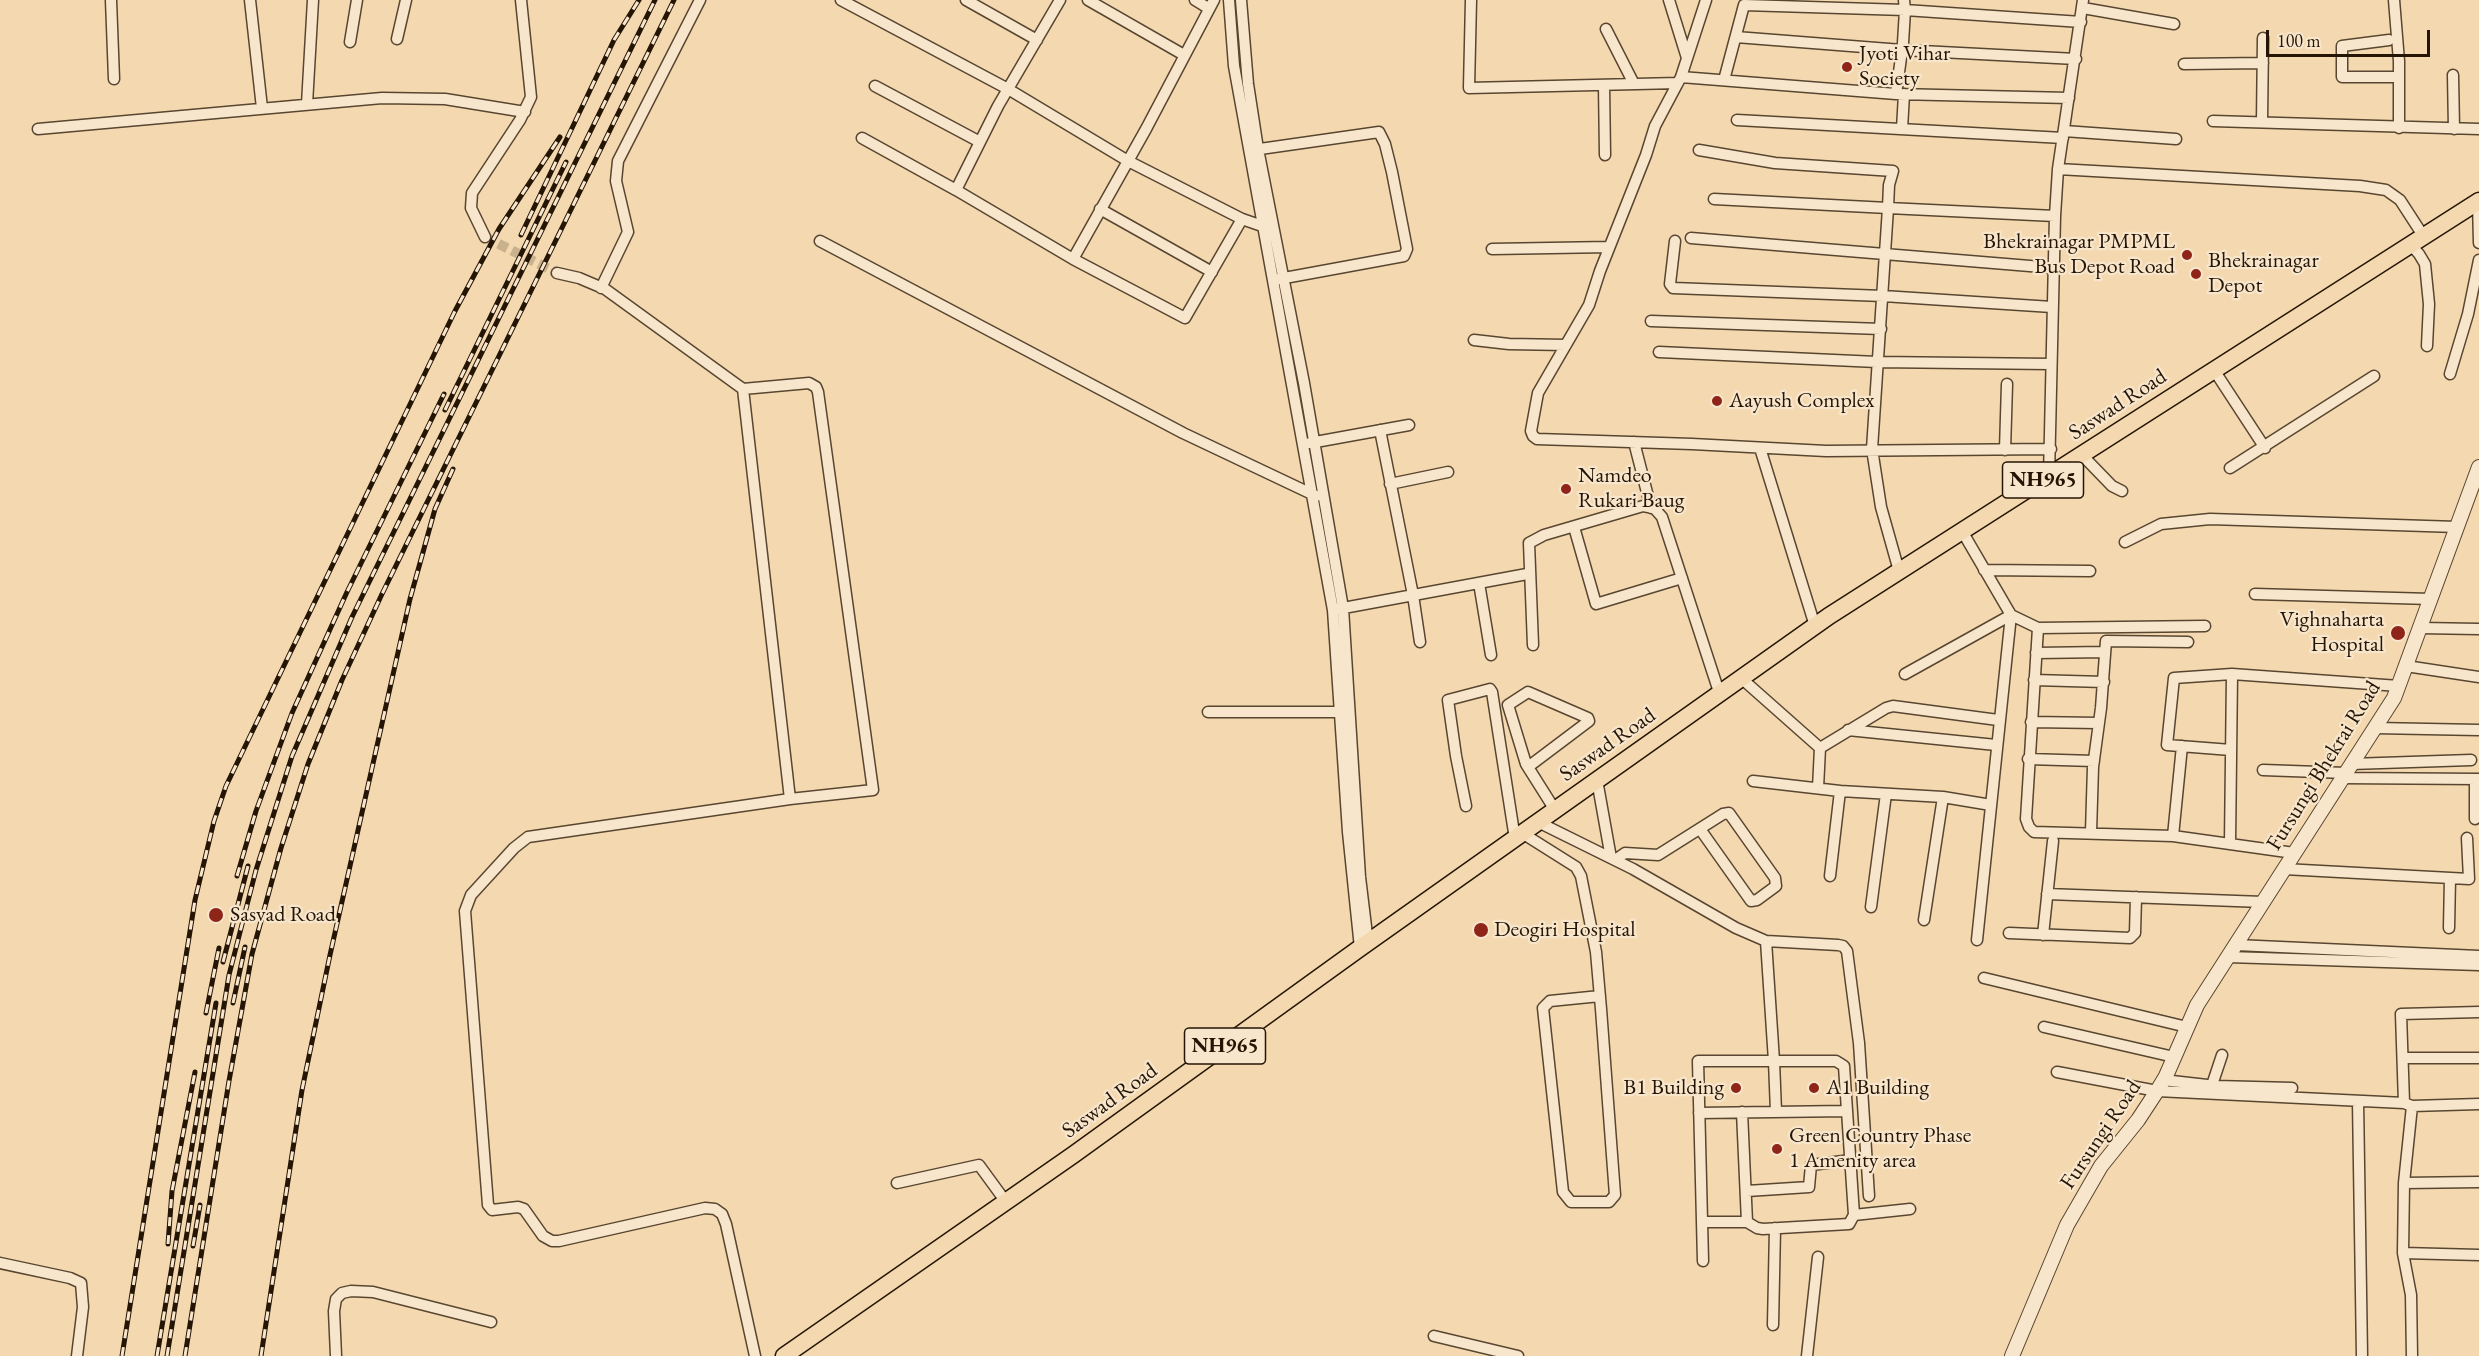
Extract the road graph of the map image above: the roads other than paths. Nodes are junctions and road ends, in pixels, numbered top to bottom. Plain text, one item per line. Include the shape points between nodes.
1 (111, 0) edge
2 (249, 0) edge
3 (313, 0) edge
4 (357, 0) edge
5 (406, 0) edge
6 (521, 0) edge
7 (700, 0) edge
8 (841, 0) edge
9 (966, 0) edge
10 (1060, 0) edge
11 (1088, 0) edge
12 (1195, 0) edge
13 (1229, 0) edge
14 (1241, 0) edge
15 (1471, 0) edge
16 (1669, 0) edge
17 (1706, 0) edge
18 (2394, 0) edge
19 (1211, 4) edge
20 (2083, 4) edge
21 (1904, 5) edge
22 (2081, 22) junction
23 (2174, 24) dead end
24 (1605, 29) dead end
25 (1736, 37) junction
26 (2263, 38) dead end
27 (397, 39) dead end
28 (1037, 40) junction
29 (2389, 40) dead end
30 (350, 42) dead end
31 (1902, 50) junction
32 (1184, 55) junction
33 (1687, 58) junction
34 (2076, 59) junction
35 (2263, 63) junction
36 (2184, 64) dead end
37 (2453, 75) dead end
38 (2399, 77) junction
39 (114, 79) dead end
40 (1680, 80) junction
41 (1724, 80) junction
42 (1634, 84) junction
43 (1604, 85) junction
44 (875, 86) dead end
45 (1008, 89) junction
46 (1900, 94) junction
47 (2069, 98) junction
48 (307, 104) junction
49 (262, 108) junction
50 (525, 112) junction
51 (1737, 120) dead end
52 (2213, 122) dead end
53 (2262, 122) junction
54 (2399, 128) junction
55 (38, 129) dead end
56 (1902, 129) junction
57 (2454, 129) junction
58 (2479, 129) edge
59 (2064, 135) junction
60 (862, 138) dead end
61 (2176, 139) dead end
62 (980, 142) junction
63 (1254, 150) junction
64 (1700, 150) dead end
65 (1605, 155) dead end
66 (1128, 161) junction
67 (2058, 169) junction
68 (956, 190) junction
69 (1714, 199) dead end
70 (2479, 202) edge
71 (1888, 208) junction
72 (1100, 209) junction
73 (2055, 216) junction
74 (1242, 219) junction
75 (1268, 229) junction
76 (485, 237) tunnel mouth
77 (1691, 238) dead end
78 (820, 241) dead end
79 (1675, 241) dead end
80 (2418, 241) junction
81 (2479, 243) edge
82 (1609, 247) junction
83 (1492, 249) dead end
84 (1885, 253) junction
85 (1073, 259) junction
86 (2479, 260) edge
87 (2054, 268) junction
88 (1212, 272) junction
89 (557, 273) tunnel mouth
90 (1279, 279) junction
91 (601, 288) junction
92 (1882, 296) junction
93 (2052, 307) junction
94 (1651, 321) dead end
95 (1881, 329) junction
96 (1474, 340) dead end
97 (1566, 345) junction
98 (2427, 346) dead end
99 (1659, 352) dead end
100 (1877, 362) junction
101 (2051, 364) junction
102 (2214, 370) junction
103 (2450, 374) dead end
104 (2374, 376) dead end
105 (2007, 384) dead end
106 (742, 389) junction
107 (1409, 425) dead end
108 (1380, 430) junction
109 (1634, 442) junction
110 (1309, 443) junction
111 (1760, 448) junction
112 (2265, 448) junction
113 (1872, 449) junction
114 (2051, 449) junction
115 (2006, 450) junction
116 (2082, 455) junction
117 (2479, 467) edge
118 (2230, 468) dead end
119 (1448, 472) dead end
120 (2049, 476) junction
121 (1390, 484) junction
122 (2122, 491) dead end
123 (1313, 495) junction
124 (1323, 500) junction
125 (1651, 508) junction
126 (1574, 527) junction
127 (2457, 527) junction
128 (1962, 531) junction
129 (2125, 542) dead end
130 (1984, 570) junction
131 (1899, 571) junction
132 (2090, 571) dead end
133 (1527, 574) dead end
134 (1682, 578) junction
135 (1479, 583) junction
136 (2255, 594) dead end
137 (1413, 595) junction
138 (2431, 599) junction
139 (1338, 609) junction
140 (2011, 615) junction
141 (1815, 626) junction
142 (2205, 626) dead end
143 (2038, 628) junction
144 (2420, 628) junction
145 (2479, 629) edge
146 (1420, 642) dead end
147 (2188, 642) dead end
148 (1533, 645) dead end
149 (2105, 652) junction
150 (2036, 653) junction
151 (1491, 655) dead end
152 (2406, 666) junction
153 (1905, 674) dead end
154 (2232, 674) junction
155 (2479, 677) edge
156 (1742, 678) junction
157 (2034, 680) junction
158 (2104, 682) junction
159 (2399, 686) junction
160 (1719, 692) junction
161 (1208, 712) dead end
162 (1345, 712) junction
163 (1998, 720) junction
164 (2031, 722) junction
165 (2099, 723) junction
166 (2374, 728) junction
167 (1848, 730) junction
168 (2479, 730) edge
169 (1996, 745) junction
170 (2182, 746) junction
171 (1821, 748) junction
172 (2231, 750) junction
173 (2028, 759) junction
174 (2471, 760) dead end
175 (2094, 761) junction
176 (1528, 767) junction
177 (2263, 770) dead end
178 (2346, 772) junction
179 (2477, 779) edge
180 (1598, 780) junction
181 (1753, 781) dead end
182 (1818, 788) junction
183 (1840, 791) junction
184 (1886, 794) junction
185 (1943, 797) junction
186 (790, 799) junction
187 (1991, 805) junction
188 (1466, 806) dead end
189 (1555, 810) junction
190 (2475, 819) dead end
191 (1538, 822) junction
192 (1700, 829) junction
193 (2091, 832) junction
194 (1518, 836) junction
195 (2173, 836) junction
196 (2467, 838) dead end
197 (2053, 841) dead end
198 (2230, 843) junction
199 (2294, 853) junction
200 (1613, 859) junction
201 (2284, 869) junction
202 (1830, 876) dead end
203 (2451, 878) junction
204 (2047, 894) junction
205 (2136, 897) junction
206 (2263, 902) junction
207 (1871, 907) dead end
208 (1924, 920) dead end
209 (2449, 928) dead end
210 (2009, 933) dead end
211 (2043, 935) junction
212 (1977, 940) dead end
213 (1766, 941) junction
214 (1364, 945) junction
215 (2236, 945) junction
216 (2479, 956) edge
217 (2228, 957) junction
218 (2479, 965) edge
219 (1984, 978) dead end
220 (1600, 996) junction
221 (2197, 1005) joint
222 (2479, 1012) edge
223 (2044, 1026) dead end
224 (2187, 1027) junction
225 (2222, 1055) dead end
226 (2174, 1057) junction
227 (2403, 1058) junction
228 (2479, 1058) edge
229 (1774, 1061) junction
230 (2057, 1072) dead end
231 (2160, 1085) junction
232 (2212, 1085) junction
233 (2292, 1088) dead end
234 (2358, 1101) junction
235 (2479, 1104) edge
236 (2408, 1105) junction
237 (1845, 1111) junction
238 (1742, 1112) junction
239 (1776, 1112) junction
240 (1699, 1113) junction
241 (1851, 1160) junction
242 (2479, 1182) edge
243 (897, 1183) dead end
244 (2404, 1183) junction
245 (1746, 1191) junction
246 (1869, 1196) dead end
247 (1006, 1202) junction
248 (1910, 1209) dead end
249 (1854, 1215) junction
250 (1702, 1222) junction
251 (1747, 1222) junction
252 (1775, 1228) junction
253 (2403, 1253) junction
254 (2479, 1255) edge
255 (1818, 1257) dead end
256 (1703, 1261) dead end
257 (0, 1263) edge
258 (491, 1322) dead end
259 (1773, 1325) dead end
260 (1434, 1336) dead end
261 (77, 1356) edge
262 (336, 1356) edge
263 (755, 1356) edge
264 (784, 1356) edge
265 (1518, 1356) edge
266 (1808, 1356) edge
267 (2012, 1356) edge
268 (2362, 1356) edge
269 (2412, 1356) edge

1 - 39 street
2 - 49 street
3 - 48 street
4 - 30 street
5 - 27 street
6 - 50 street via 531,83
7 - 91 street via 618,161 616,181 628,232
8 - 45 street
9 - 28 street
10 - 28 street
11 - 32 street
12 - 19 street
13 - 63 street via 1234,66
14 - 63 street
15 - 43 street via 1469,88
16 - 33 street
17 - 33 street
18 - 38 street
19 - 32 street
20 - 22 street
20 - 23 street
21 - 22 street
21 - 25 street via 1744,5
21 - 31 street
22 - 34 street
24 - 42 street
25 - 31 street
25 - 41 street
26 - 35 street
28 - 45 street
29 - 38 street via 2342,46 2342,77
31 - 34 street
31 - 46 street
32 - 66 street
33 - 40 street
34 - 47 street
35 - 36 street
35 - 53 street
37 - 57 street
38 - 54 street
40 - 41 street
40 - 42 street
40 - 82 street via 1655,126
41 - 46 street
42 - 43 street
43 - 65 street
44 - 62 street
45 - 62 street
45 - 66 street
46 - 47 street
46 - 56 street
47 - 59 street
48 - 49 street
48 - 50 street via 445,99
49 - 55 street
50 - 76 street via 472,193 471,208
51 - 56 street
52 - 53 street
53 - 54 street
54 - 57 street
56 - 59 street
57 - 58 street
59 - 61 street
59 - 67 street
60 - 68 street
62 - 68 street
63 - 75 street
63 - 90 street via 1379,132 1385,144 1407,249 1404,256
64 - 71 street via 1775,163 1893,171
66 - 72 street
66 - 74 street
67 - 73 street
67 - 80 street via 2386,190 2400,200
68 - 85 street
69 - 71 street
70 - 80 highway, Saswad Road / NH965
70 - 81 street
71 - 73 street
71 - 84 street
72 - 85 street
72 - 88 street
73 - 87 street
74 - 75 street
74 - 88 street
75 - 90 street
77 - 84 street
78 - 123 street via 1184,433
79 - 92 street via 1670,284 1673,288
80 - 98 street via 2429,304
80 - 102 highway, Saswad Road / NH965
82 - 83 street
82 - 97 street via 1589,305
84 - 87 street
84 - 92 street
85 - 88 street via 1185,318
86 - 103 street
87 - 93 street
89 - 91 street
90 - 110 street
91 - 106 street
92 - 93 street
92 - 95 street
93 - 101 street
94 - 95 street
95 - 100 street
96 - 97 street via 1509,345
97 - 109 street via 1538,393 1533,436
99 - 100 street
100 - 101 street
100 - 113 street
101 - 114 street
102 - 112 street
102 - 116 highway, Saswad Road / NH965
104 - 112 street
105 - 115 street
106 - 186 street
106 - 186 street via 809,383 816,387 873,790
107 - 108 street
108 - 110 street
108 - 121 street
109 - 111 street
109 - 125 street
110 - 123 street
110 - 124 street
111 - 113 street via 1826,452
111 - 141 street
112 - 118 street
113 - 115 street
113 - 131 street via 1881,507
114 - 115 street
114 - 120 street
116 - 120 highway, Saswad Road / NH965
116 - 122 street
117 - 127 street, Fursungi Bhekrai Road
119 - 121 street
120 - 128 highway, Saswad Road / NH965
121 - 137 street
123 - 124 street
123 - 139 street
124 - 139 street
125 - 126 street via 1643,506
125 - 134 street via 1662,517
126 - 134 street via 1596,604
126 - 148 street via 1529,543
127 - 129 street via 2210,519 2161,524
127 - 138 street, Fursungi Bhekrai Road
128 - 130 street
128 - 131 highway, Saswad Road / NH965
130 - 132 street
130 - 140 street
131 - 141 highway, Saswad Road / NH965
133 - 135 street
134 - 160 street
135 - 137 street
135 - 151 street
136 - 138 street
137 - 139 street
137 - 146 street
138 - 144 street, Fursungi Bhekrai Road
139 - 162 street
140 - 143 street
140 - 153 street
140 - 163 street
141 - 156 highway, Saswad Road / NH965
142 - 143 street
143 - 150 street
144 - 145 street
144 - 152 street, Fursungi Bhekrai Road
147 - 149 street via 2106,641
149 - 150 street
149 - 158 street
150 - 157 street
152 - 155 street
152 - 159 street, Fursungi Bhekrai Road
154 - 159 street
154 - 170 street via 2174,678 2167,745
154 - 172 street
156 - 160 highway, Saswad Road / NH965
156 - 171 street
157 - 158 street
157 - 164 street
158 - 165 street
159 - 166 street, Fursungi Bhekrai Road
160 - 180 highway, Saswad Road / NH965
161 - 162 street
162 - 214 street
163 - 167 street via 1893,706
163 - 169 street
164 - 165 street
164 - 173 street
165 - 175 street
166 - 168 street
166 - 178 street, Fursungi Bhekrai Road
167 - 169 street
167 - 171 street
169 - 187 street
170 - 172 street
170 - 195 street
171 - 182 street
172 - 198 street
173 - 175 street
173 - 193 street via 2029,827 2034,832
174 - 178 street
175 - 193 street
176 - 176 street via 1509,703 1528,692 1588,718
176 - 189 street
177 - 178 street
178 - 179 street
178 - 199 street, Fursungi Bhekrai Road
179 - 190 street
180 - 189 highway, Saswad Road / NH965
180 - 200 street
181 - 182 street
182 - 183 street
183 - 184 street
183 - 202 street
184 - 185 street
184 - 207 street
185 - 187 street
185 - 208 street
186 - 263 street via 528,837 471,894 465,911 488,1205 492,1209 524,1209 543,1236 559,1241 715,1209 726,1224
187 - 212 street
188 - 194 street via 1448,700 1490,689
189 - 191 highway, Saswad Road / NH965
191 - 194 highway, Saswad Road / NH965
191 - 200 street
192 - 192 street via 1723,814 1731,815 1775,878 1776,886 1751,901
192 - 200 street via 1658,855 1625,852
193 - 195 street
194 - 214 highway, Saswad Road / NH965
194 - 220 street via 1576,867 1581,876
195 - 198 street
196 - 203 street via 2469,879
197 - 204 street
198 - 199 street
199 - 201 street, Fursungi Bhekrai Road
200 - 213 street
201 - 203 street
201 - 206 street, Fursungi Bhekrai Road
203 - 209 street
204 - 205 street
204 - 211 street
205 - 206 street
205 - 211 street via 2135,933 2130,938
206 - 215 street, Fursungi Bhekrai Road
210 - 211 street
213 - 229 street
213 - 246 street via 1838,945 1847,951 1859,1043
214 - 247 highway, Saswad Road / NH965
215 - 216 street
215 - 217 street, Fursungi Bhekrai Road
217 - 218 street
217 - 221 street, Fursungi Bhekrai Road
219 - 224 street
220 - 220 street via 1615,1195 1609,1202 1571,1202 1563,1192 1543,1008 1550,1001
221 - 224 street, Fursungi Road
222 - 227 street via 2401,1014
223 - 226 street
224 - 226 street, Fursungi Road
225 - 232 street
226 - 231 street, Fursungi Road
227 - 228 street
227 - 236 street
229 - 237 street via 1843,1063
229 - 239 street
229 - 240 street via 1698,1061
230 - 231 street
231 - 232 street
231 - 234 street
231 - 267 street, Fursungi Road via 2101,1166 2067,1225
232 - 233 street
234 - 236 street
234 - 268 street
235 - 236 street
236 - 244 street
237 - 239 street
237 - 241 street
238 - 239 street
238 - 240 street
238 - 245 street
240 - 250 street
241 - 245 street via 1812,1165 1809,1187
241 - 249 street
242 - 244 street
243 - 247 street via 979,1165
244 - 253 street
245 - 251 street
247 - 264 highway, Saswad Road / NH965
248 - 249 street
249 - 252 street via 1846,1225
250 - 251 street
250 - 256 street
251 - 252 street via 1757,1228
252 - 259 street
253 - 254 street
253 - 269 street via 2411,1295
255 - 266 street
257 - 261 street via 81,1282 83,1307
258 - 262 street via 372,1292 351,1291 336,1299
260 - 265 street

